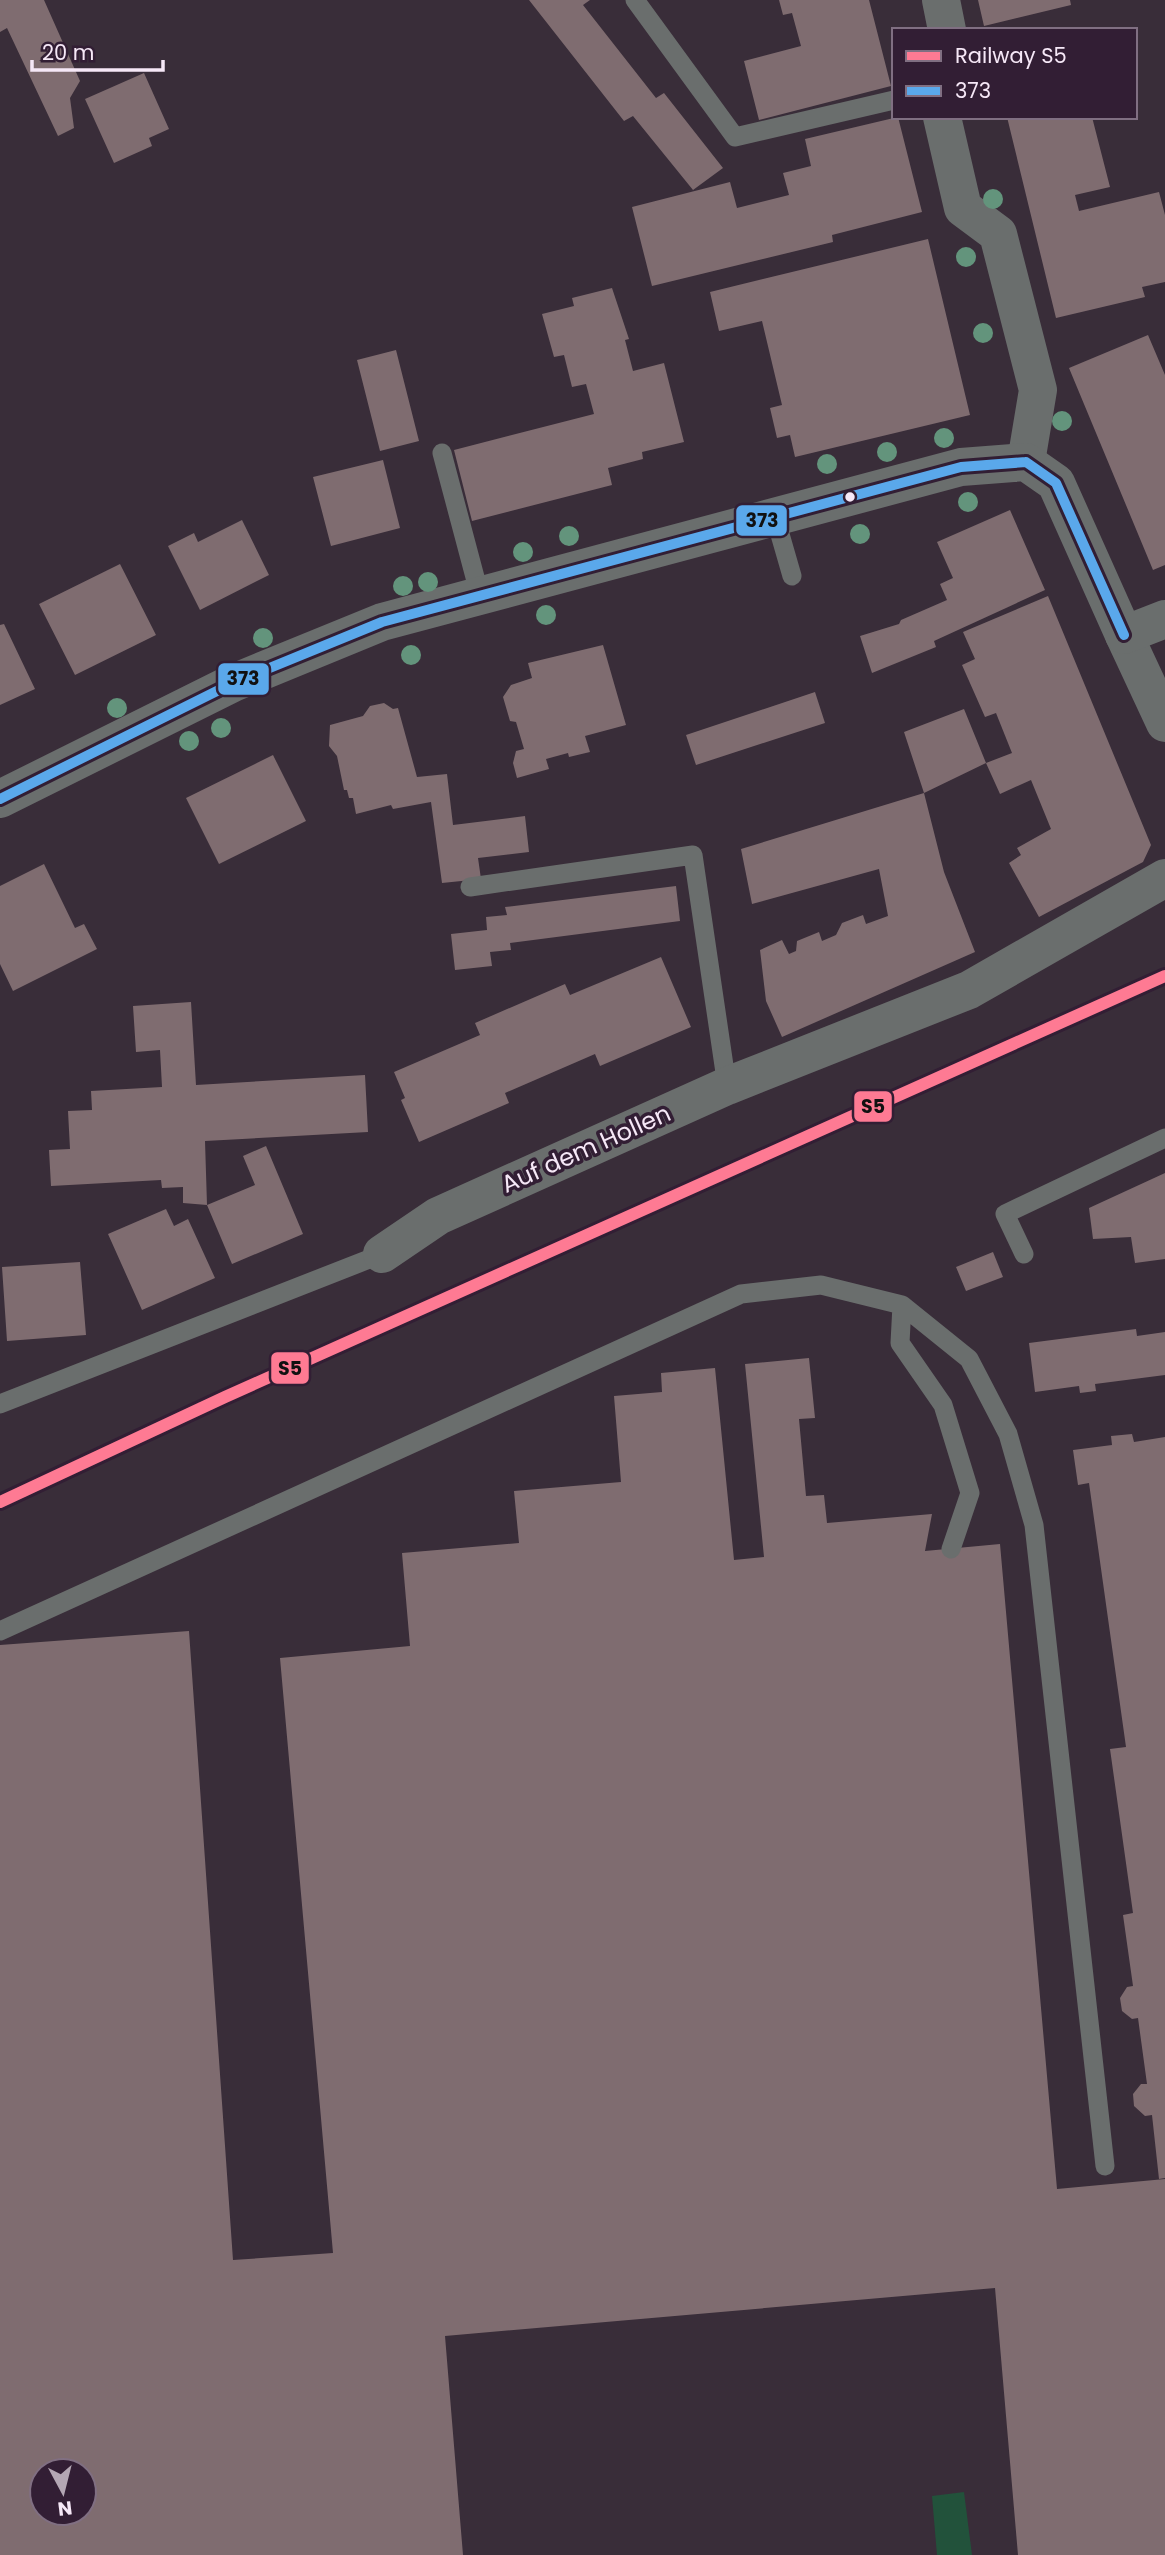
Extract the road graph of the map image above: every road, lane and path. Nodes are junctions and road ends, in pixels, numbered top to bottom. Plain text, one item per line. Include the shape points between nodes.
1 (635, 0) edge
2 (941, 0) edge
3 (947, 28) edge
4 (892, 100) edge
5 (942, 119) edge
6 (442, 453) dead end
7 (1026, 462) junction
8 (775, 517) junction
9 (792, 576) dead end
10 (480, 596) junction
11 (1165, 618) edge
12 (1124, 635) junction
13 (1165, 723) edge
14 (0, 799) edge
15 (1165, 878) edge
16 (470, 887) dead end
17 (727, 1086) junction
18 (1165, 1138) edge
19 (382, 1254) joint
20 (1024, 1254) dead end
21 (902, 1305) junction
22 (0, 1404) edge
23 (951, 1549) dead end
24 (0, 1631) edge
25 (1105, 2166) dead end

1 - 4 lane via 735,137
2 - 3 street
5 - 7 street via 963,208 998,234 1038,390
6 - 10 lane
7 - 8 street via 961,467
7 - 12 street via 1056,482
8 - 9 lane
8 - 10 street
10 - 14 street via 382,622 233,683
11 - 12 street
12 - 13 street
15 - 17 street, Auf dem Hollen via 969,990
16 - 17 lane via 693,855
17 - 19 street, Auf dem Hollen via 438,1216
18 - 20 lane via 1005,1214
19 - 22 lane, Auf dem Hollen
21 - 23 lane via 900,1342 943,1405 970,1493
21 - 24 lane via 821,1285 741,1294
21 - 25 lane via 969,1359 1008,1434 1034,1525

